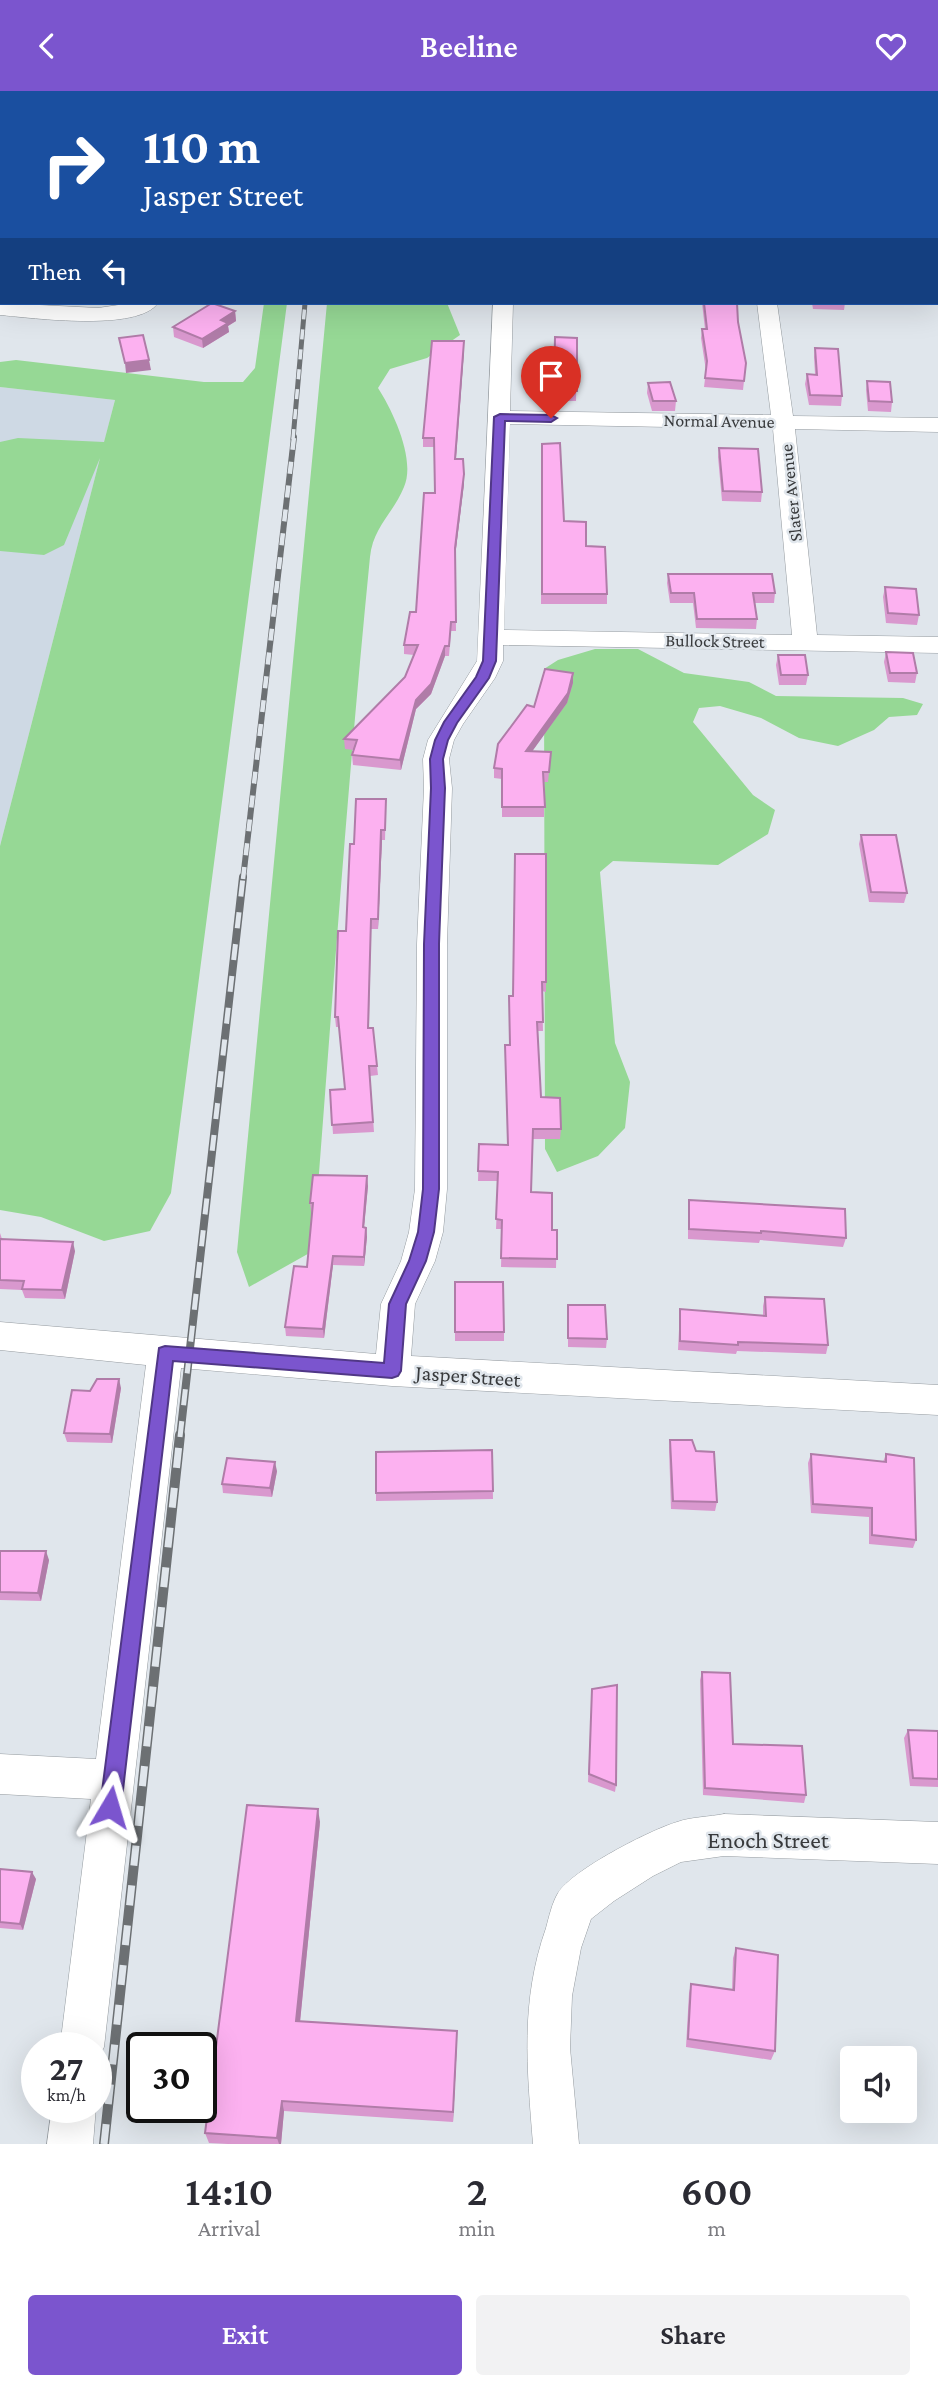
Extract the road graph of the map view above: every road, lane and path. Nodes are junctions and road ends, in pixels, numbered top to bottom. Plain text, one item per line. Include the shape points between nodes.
1 (144, 305) edge
2 (503, 305) edge
3 (767, 305) edge
4 (0, 309) edge
5 (500, 417) junction
6 (783, 423) junction
7 (938, 425) edge
8 (491, 637) junction
9 (805, 642) junction
10 (938, 645) edge
11 (0, 1336) edge
12 (165, 1353) junction
13 (392, 1371) junction
14 (938, 1400) edge
15 (0, 1774) edge
16 (114, 1780) junction
17 (938, 1843) edge
18 (84, 2032) edge
19 (72, 2123) edge
20 (70, 2144) edge
21 (556, 2144) edge

1 - 4 street via 116,314
2 - 5 street
3 - 6 street, Slater Avenue
5 - 6 street, Normal Avenue
5 - 8 street
6 - 7 street, Normal Avenue
6 - 9 street, Slater Avenue
8 - 9 street, Bullock Street
8 - 13 street via 490,661 441,740 436,759 431,1189 418,1261 398,1304
9 - 10 street, Bullock Street
11 - 12 street, Jasper Street
12 - 13 street, Jasper Street
12 - 16 street
13 - 14 street, Jasper Street
15 - 16 street
16 - 18 street
17 - 21 street, Enoch Street via 724,1835 678,1842 638,1861 574,1906 559,1948 550,1996 548,2048
19 - 20 street

